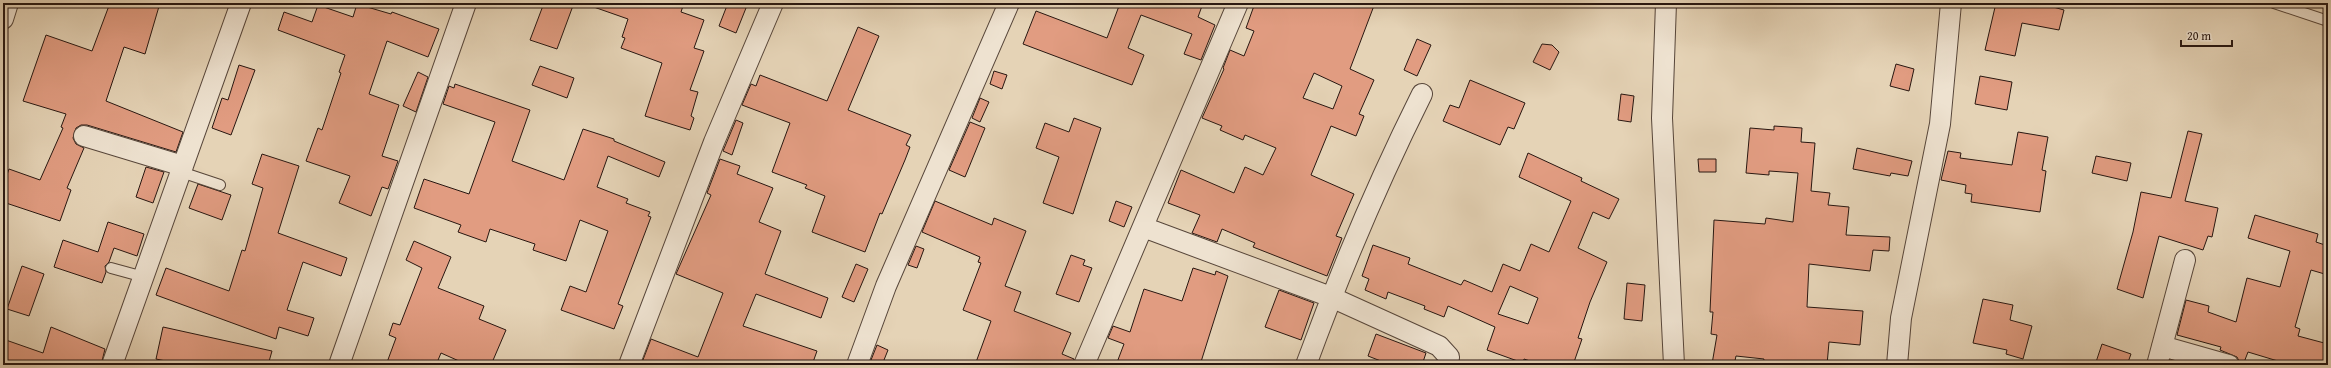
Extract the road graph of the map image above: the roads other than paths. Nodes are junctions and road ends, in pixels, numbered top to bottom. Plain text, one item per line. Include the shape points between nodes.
1 (8, 3) edge
2 (241, 3) edge
3 (466, 3) edge
4 (772, 3) edge
5 (1009, 3) edge
6 (1238, 3) edge
7 (1666, 3) edge
8 (1951, 3) edge
9 (2274, 3) edge
10 (3, 19) edge
11 (2328, 21) edge
12 (1422, 94) dead end
13 (84, 136) dead end
14 (182, 169) junction
15 (220, 185) dead end
16 (1143, 227) junction
17 (2184, 260) dead end
18 (111, 268) dead end
19 (144, 277) junction
20 (1331, 297) junction
21 (2159, 356) edge
22 (112, 365) edge
23 (339, 365) edge
24 (629, 365) edge
25 (856, 365) edge
26 (1084, 365) edge
27 (1306, 365) edge
28 (1448, 365) edge
29 (1674, 365) edge
30 (1897, 365) edge
31 (2229, 365) edge

1 - 10 street
2 - 14 street
3 - 23 street
4 - 24 street via 714,142
5 - 25 street via 886,286
6 - 16 street
7 - 29 street via 1662,118
8 - 30 street via 1940,124 1901,318
9 - 11 lane
12 - 20 street via 1390,156
13 - 14 street
14 - 15 lane
14 - 19 street
16 - 20 street
16 - 26 street
17 - 21 street
18 - 19 lane
19 - 22 street
20 - 27 street
20 - 28 street via 1439,346 1449,357
21 - 31 street

